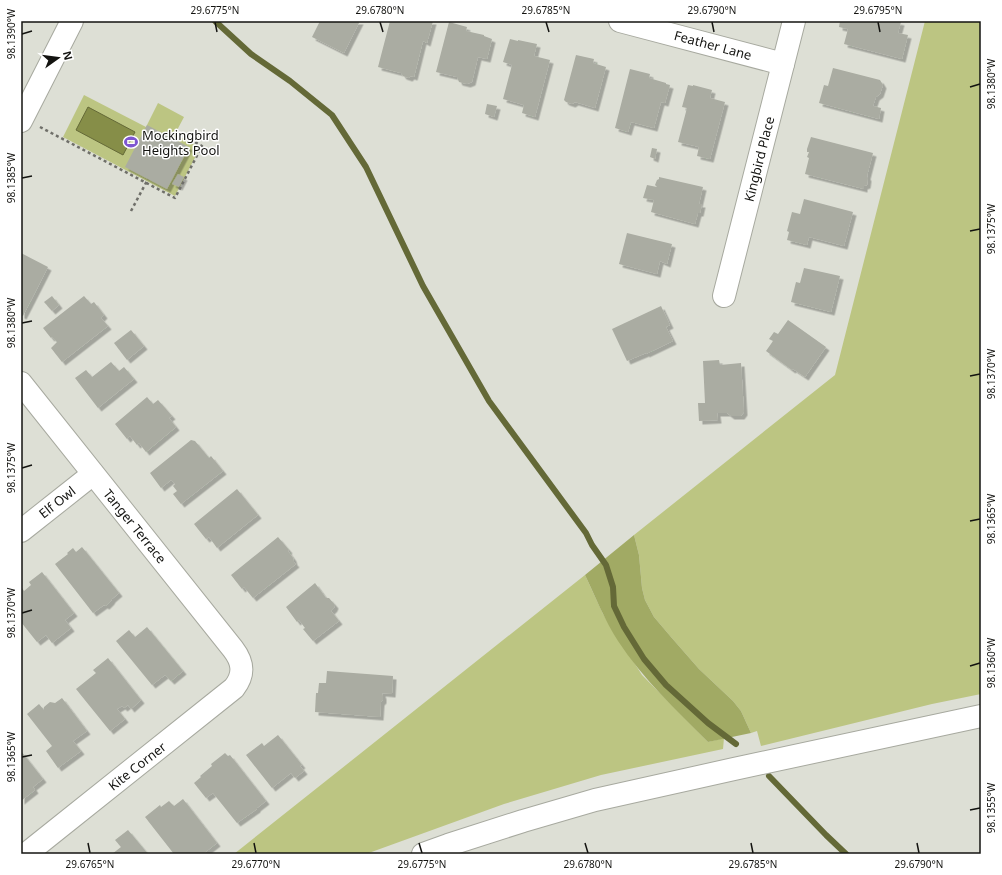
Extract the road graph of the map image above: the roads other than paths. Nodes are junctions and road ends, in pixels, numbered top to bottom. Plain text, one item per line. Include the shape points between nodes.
1 (72, 21) edge
2 (620, 21) edge
3 (794, 21) edge
4 (783, 64) junction
5 (28, 123) edge
6 (724, 296) dead end
7 (21, 383) edge
8 (93, 474) junction
9 (21, 531) edge
10 (241, 672) joint
11 (981, 716) edge
12 (26, 854) edge
13 (424, 854) edge

1 - 5 street
2 - 4 street, Feather Lane
3 - 4 street, Kingbird Place
4 - 6 street, Kingbird Place
7 - 8 street, Tanger Terrace
8 - 9 street, Elf Owl
8 - 10 street, Tanger Terrace via 238,656
10 - 12 street, Kite Corner via 239,681 227,694
11 - 13 street via 595,800

